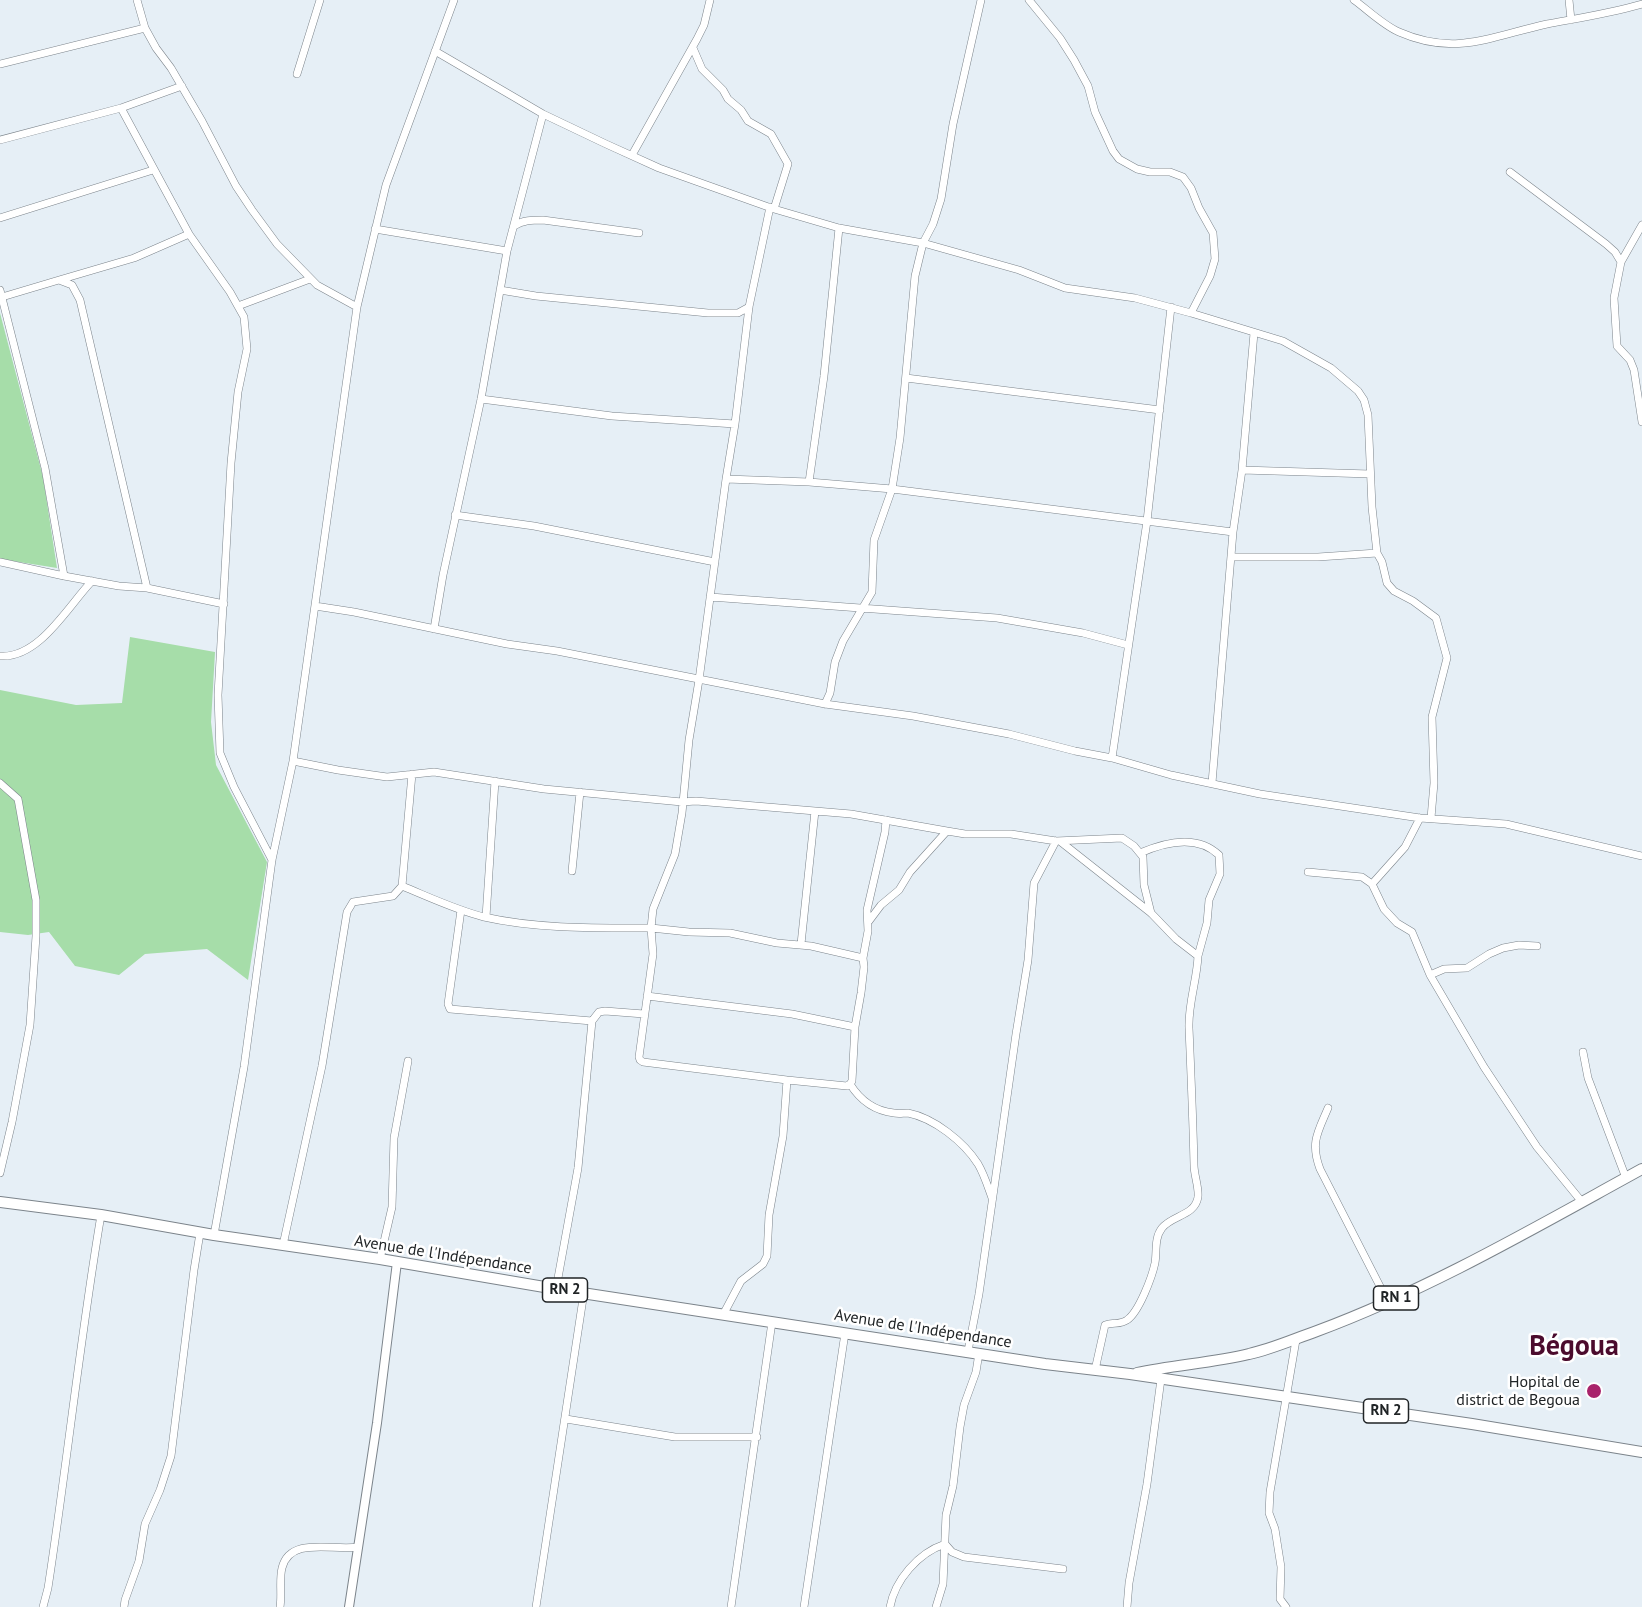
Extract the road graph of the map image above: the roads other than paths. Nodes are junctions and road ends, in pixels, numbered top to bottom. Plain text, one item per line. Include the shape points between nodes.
1 (137, 0) edge
2 (320, 0) edge
3 (454, 0) edge
4 (710, 0) edge
5 (981, 0) edge
6 (1029, 0) edge
7 (1354, 0) edge
8 (1569, 0) edge
9 (1642, 4) edge
10 (1571, 20) junction
11 (146, 28) junction
12 (693, 48) junction
13 (435, 51) junction
14 (0, 64) edge
15 (297, 74) dead end
16 (182, 86) junction
17 (121, 108) junction
18 (543, 114) junction
19 (0, 140) edge
20 (632, 155) junction
21 (153, 170) junction
22 (1510, 172) dead end
23 (772, 208) junction
24 (0, 218) edge
25 (1642, 225) edge
26 (513, 226) junction
27 (839, 228) junction
28 (375, 229) junction
29 (639, 233) dead end
30 (189, 234) junction
31 (923, 243) junction
32 (507, 251) junction
33 (1621, 262) junction
34 (310, 279) junction
35 (59, 280) junction
36 (500, 291) junction
37 (1, 293) edge
38 (238, 306) junction
39 (357, 307) junction
40 (749, 307) junction
41 (1171, 307) junction
42 (1191, 313) junction
43 (1254, 333) junction
44 (906, 378) junction
45 (481, 399) junction
46 (1160, 410) junction
47 (1642, 422) edge
48 (735, 424) junction
49 (1242, 470) junction
50 (1370, 474) junction
51 (726, 479) junction
52 (809, 482) junction
53 (892, 489) junction
54 (455, 515) junction
55 (1147, 521) junction
56 (1233, 532) junction
57 (1377, 553) junction
58 (1231, 557) junction
59 (0, 562) edge
60 (715, 562) junction
61 (64, 576) junction
62 (92, 581) junction
63 (147, 588) junction
64 (710, 597) junction
65 (224, 604) junction
66 (315, 606) junction
67 (862, 607) junction
68 (434, 629) junction
69 (1128, 645) junction
70 (0, 656) edge
71 (699, 680) junction
72 (825, 704) junction
73 (1112, 758) junction
74 (293, 760) junction
75 (412, 774) junction
76 (495, 781) junction
77 (0, 783) edge
78 (1212, 783) junction
79 (580, 792) junction
80 (682, 802) junction
81 (815, 811) junction
82 (1419, 818) junction
83 (1431, 818) junction
84 (886, 820) junction
85 (947, 831) junction
86 (1078, 841) junction
87 (1058, 842) junction
88 (1140, 853) junction
89 (1078, 856) junction
90 (1642, 856) edge
91 (272, 860) junction
92 (572, 872) dead end
93 (1308, 872) dead end
94 (1372, 884) junction
95 (402, 886) junction
96 (461, 910) junction
97 (1151, 913) junction
98 (486, 917) junction
99 (868, 921) junction
100 (651, 928) junction
101 (801, 944) junction
102 (1537, 946) dead end
103 (1198, 956) junction
104 (863, 958) junction
105 (1430, 975) junction
106 (647, 996) junction
107 (644, 1014) junction
108 (592, 1021) junction
109 (855, 1027) junction
110 (1582, 1052) dead end
111 (408, 1061) dead end
112 (787, 1080) junction
113 (850, 1084) junction
114 (1328, 1108) dead end
115 (1642, 1169) edge
116 (0, 1173) edge
117 (1626, 1178) junction
118 (993, 1199) junction
119 (0, 1202) edge
120 (1582, 1202) junction
121 (101, 1215) junction
122 (200, 1233) junction
123 (214, 1235) junction
124 (283, 1245) junction
125 (380, 1259) junction
126 (397, 1262) junction
127 (556, 1288) junction
128 (584, 1292) junction
129 (1388, 1302) junction
130 (724, 1313) junction
131 (772, 1322) junction
132 (845, 1333) junction
133 (1296, 1340) junction
134 (974, 1352) junction
135 (1095, 1370) junction
136 (1130, 1374) junction
137 (1161, 1379) junction
138 (1287, 1397) junction
139 (566, 1419) junction
140 (757, 1437) junction
141 (1642, 1452) edge
142 (945, 1544) junction
143 (358, 1547) junction
144 (1063, 1569) dead end
145 (43, 1607) edge
146 (124, 1607) edge
147 (280, 1607) edge
148 (349, 1607) edge
149 (536, 1607) edge
150 (731, 1607) edge
151 (804, 1607) edge
152 (890, 1607) edge
153 (936, 1607) edge
154 (1127, 1607) edge
155 (1286, 1607) edge

1 - 11 street
2 - 15 street
3 - 13 street
4 - 12 street
5 - 31 street via 953,124 941,199
6 - 42 street via 1074,60 1119,159 1137,169 1183,177 1191,188 1213,233 1215,259
7 - 10 street via 1397,31 1451,45 1478,43
8 - 10 street
9 - 10 street
11 - 14 street
11 - 16 street
12 - 20 street
12 - 23 street via 702,69 748,121 771,134 788,164
13 - 18 street
13 - 28 street via 386,185
16 - 17 street
16 - 34 street via 246,202 277,244
17 - 19 street
17 - 21 street
18 - 20 street
18 - 26 street
20 - 23 street
21 - 24 street
21 - 30 street
22 - 33 street via 1606,244
23 - 27 street
23 - 40 street
25 - 33 street
26 - 29 street via 543,220
26 - 32 street
27 - 31 street
27 - 52 street
28 - 32 street
28 - 39 street
30 - 35 street via 134,258
30 - 38 street
31 - 41 street via 1019,270 1065,288
31 - 44 street via 915,276
32 - 36 street
33 - 47 street via 1614,298 1617,346 1634,370
34 - 38 street
34 - 39 street
35 - 37 street
35 - 63 street via 72,285 80,300
36 - 40 street via 708,313 738,313
36 - 45 street
37 - 61 street via 45,468
38 - 65 street via 244,317 248,349 238,392 231,463
39 - 66 street
40 - 48 street
41 - 42 street
41 - 46 street
42 - 43 street
43 - 49 street
43 - 50 street via 1283,341 1312,356 1358,391 1368,415
44 - 46 street
44 - 53 street
45 - 48 street via 612,416
45 - 54 street
46 - 55 street
48 - 51 street
49 - 50 street
49 - 56 street
50 - 57 street
51 - 52 street
51 - 60 street
52 - 53 street
53 - 55 street
53 - 67 street via 874,540 872,592
54 - 60 street via 534,526
54 - 68 street
55 - 56 street
55 - 69 street
56 - 58 street
57 - 58 street
57 - 83 street via 1387,583 1394,591 1436,618 1447,658 1432,717
58 - 78 street
59 - 61 street
60 - 64 street
61 - 62 street
62 - 63 street
62 - 70 street via 51,630 30,648
63 - 65 street
64 - 67 street
64 - 71 street
65 - 91 street via 218,695 220,753
66 - 68 street
66 - 74 street
67 - 69 street via 997,618
67 - 72 street via 843,641
68 - 71 street
69 - 73 street
71 - 72 street
71 - 80 street
72 - 73 street via 914,716
73 - 78 street
74 - 75 street via 387,777
74 - 91 street
75 - 76 street via 434,772
75 - 95 street
76 - 79 street
76 - 98 street
77 - 116 street via 18,799 36,900 30,1025
78 - 82 street
79 - 80 street
79 - 92 street
80 - 81 street
80 - 100 street via 675,854 653,909
81 - 84 street
81 - 101 street
82 - 83 street
82 - 94 street via 1405,847
83 - 90 street via 1506,825
84 - 85 street
84 - 99 street
85 - 87 street via 1011,834
85 - 99 street
86 - 87 street
86 - 88 street via 1122,837
86 - 89 street
87 - 89 street
87 - 118 street via 1034,883 1028,960
88 - 97 street
88 - 103 street via 1176,841 1199,844 1219,855 1221,874 1209,900
89 - 97 street
91 - 123 street via 244,1067
93 - 94 street via 1362,877
94 - 105 street via 1384,909 1397,924 1412,932
95 - 96 street
95 - 124 street via 393,896 353,902 347,912 322,1066
96 - 98 street
96 - 108 street via 450,1009
97 - 103 street
98 - 100 street via 569,928
99 - 104 street
100 - 101 street via 730,933
100 - 106 street via 653,954
101 - 104 street
102 - 105 street via 1503,948 1467,968 1444,969
103 - 135 street via 1189,1027 1198,1197 1187,1213 1173,1217 1160,1229 1155,1262 1143,1293 1129,1319 1106,1325
104 - 109 street
105 - 120 street via 1520,1122
106 - 107 street
106 - 109 street via 792,1014
107 - 108 street via 605,1011
107 - 112 street via 639,1057 643,1062
108 - 127 street via 578,1168
109 - 113 street
110 - 117 street
111 - 125 street via 394,1138 392,1207
112 - 113 street
112 - 130 street via 767,1256 741,1281
113 - 118 street via 865,1102 892,1113 908,1113 949,1134 979,1166
114 - 129 street via 1316,1136 1314,1154
115 - 117 main road, RN 1
117 - 120 main road, RN 1
118 - 134 street
119 - 121 main road, Avenue de l'Indépendance / RN 2
120 - 129 main road, RN 1
121 - 122 main road, Avenue de l'Indépendance / RN 2
121 - 145 street
122 - 123 main road, Avenue de l'Indépendance / RN 2
122 - 146 street via 171,1456 145,1524
123 - 124 main road, Avenue de l'Indépendance / RN 2
124 - 125 main road, Avenue de l'Indépendance / RN 2
125 - 126 main road, Avenue de l'Indépendance / RN 2
126 - 127 main road, Avenue de l'Indépendance / RN 2
126 - 143 street
127 - 128 main road, Avenue de l'Indépendance / RN 2
128 - 130 main road, Avenue de l'Indépendance / RN 2
128 - 139 street
129 - 133 main road, RN 1
130 - 131 main road, Avenue de l'Indépendance / RN 2
131 - 132 main road, Avenue de l'Indépendance / RN 2
131 - 140 street
132 - 134 main road, Avenue de l'Indépendance / RN 2
132 - 151 street
133 - 136 main road, RN 1 via 1248,1354
133 - 138 street
134 - 135 main road, Avenue de l'Indépendance / RN 2
134 - 142 street via 976,1372 960,1427
135 - 136 main road, Avenue de l'Indépendance / RN 2
136 - 137 main road, RN 2
137 - 138 main road, RN 2
137 - 154 street
138 - 141 main road, RN 2
138 - 155 street via 1269,1513 1281,1568 1280,1599
139 - 140 street via 675,1437
139 - 149 street
140 - 150 street
142 - 144 street via 964,1557
142 - 152 street via 919,1559 903,1576
142 - 153 street via 943,1584
143 - 147 street via 302,1547 291,1552 282,1568
143 - 148 street

